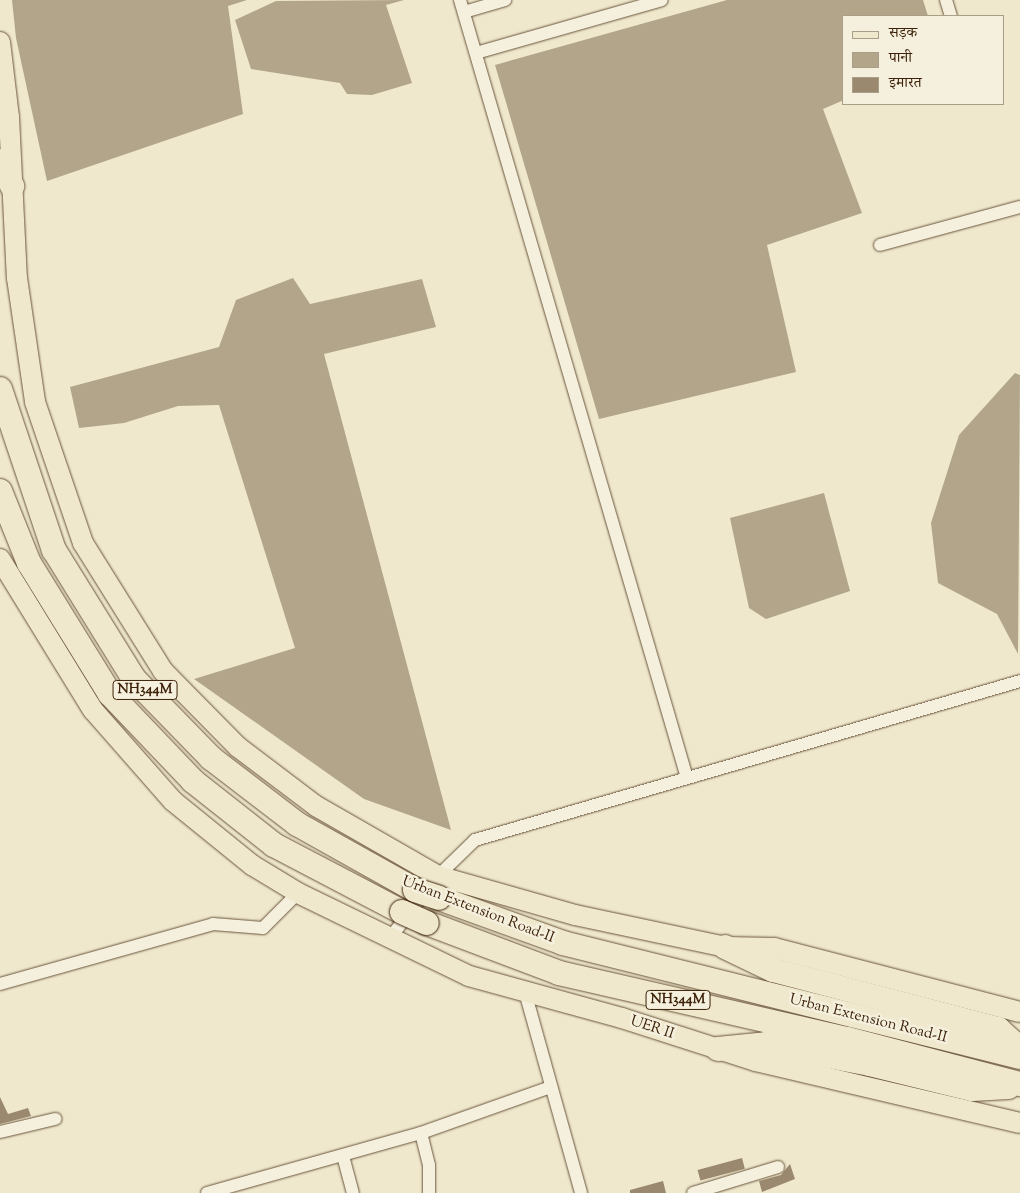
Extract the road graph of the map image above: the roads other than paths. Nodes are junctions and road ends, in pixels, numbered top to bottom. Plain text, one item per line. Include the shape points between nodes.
1 (505, 0) edge
2 (662, 0) edge
3 (946, 0) edge
4 (462, 6) edge
5 (951, 15) edge
6 (0, 42) edge
7 (476, 53) junction
8 (0, 161) edge
9 (12, 186) junction
10 (1020, 207) edge
11 (880, 245) dead end
12 (0, 389) edge
13 (0, 491) edge
14 (0, 559) edge
15 (1020, 681) edge
16 (687, 778) junction
17 (429, 889) junction
18 (298, 893) junction
19 (412, 917) junction
20 (390, 938) junction
21 (725, 947) junction
22 (0, 984) edge
23 (525, 992) junction
24 (1020, 1012) edge
25 (718, 1049) junction
26 (1020, 1049) edge
27 (1020, 1057) edge
28 (1020, 1085) edge
29 (551, 1087) junction
30 (55, 1118) dead end
31 (1020, 1123) edge
32 (0, 1132) edge
33 (422, 1132) junction
34 (344, 1156) junction
35 (778, 1167) dead end
36 (207, 1193) edge
37 (353, 1193) edge
38 (429, 1193) edge
39 (580, 1193) edge
40 (693, 1193) edge

1 - 4 street
2 - 7 street
3 - 5 street
4 - 7 street
6 - 9 main road
7 - 16 street
8 - 9 highway
9 - 17 main road via 17,278 36,402 83,543 163,671 238,747
10 - 11 street
12 - 17 highway, Urban Extension Road-II / NH344M via 54,550 134,679 211,758 297,824
13 - 19 highway, Urban Extension Road-II / NH344M via 29,563 110,694 193,781 274,845
14 - 18 main road, UER II via 93,710 173,801 252,865
15 - 16 street
16 - 17 street via 475,840
17 - 19 street
17 - 21 main road via 575,915
17 - 27 highway, Urban Extension Road-II / NH344M via 563,943
18 - 20 main road, UER II
18 - 22 street via 263,928 212,924
19 - 20 street
19 - 28 highway, Urban Extension Road-II / NH344M via 559,973 848,1039
20 - 23 main road, UER II via 469,976
21 - 24 main road via 774,948
21 - 26 highway via 773,970 998,1029
23 - 25 main road, UER II
23 - 29 street
25 - 28 highway via 766,1044 870,1064 972,1089
25 - 31 main road, UER II via 756,1061
29 - 33 street
29 - 39 street
30 - 32 street
33 - 34 street
33 - 38 street via 429,1165
34 - 36 street
34 - 37 street
35 - 40 street

